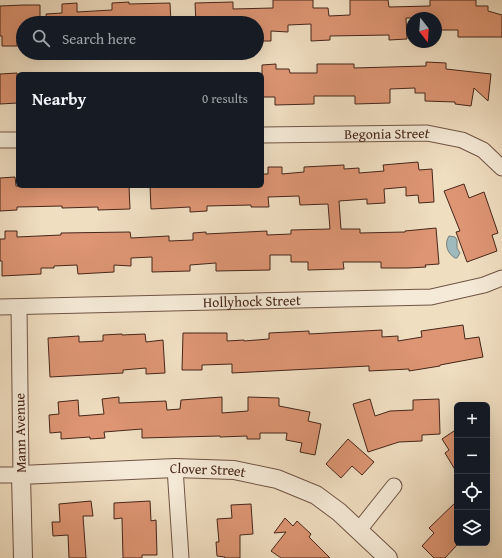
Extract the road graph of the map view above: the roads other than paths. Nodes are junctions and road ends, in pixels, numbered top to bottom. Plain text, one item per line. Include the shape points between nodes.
1 (264, 135) edge
2 (0, 140) edge
3 (16, 140) edge
4 (502, 168) edge
5 (502, 278) edge
6 (0, 307) edge
7 (19, 307) junction
8 (175, 468) junction
9 (0, 475) edge
10 (21, 475) junction
11 (394, 486) dead end
12 (359, 530) junction
13 (23, 558) edge
14 (181, 558) edge
15 (388, 558) edge

1 - 4 street, Begonia Street via 427,132 462,140 483,150
2 - 3 street
5 - 7 street, Hollyhock Street via 484,285 430,297
6 - 7 street, Hollyhock Street
7 - 10 street, Mann Avenue
8 - 10 street, Clover Street
8 - 12 street, Clover Street via 234,470 277,479 316,496
8 - 14 street
9 - 10 street, Clover Street
10 - 13 street, Mann Avenue
11 - 12 street
12 - 15 street, Clover Street

